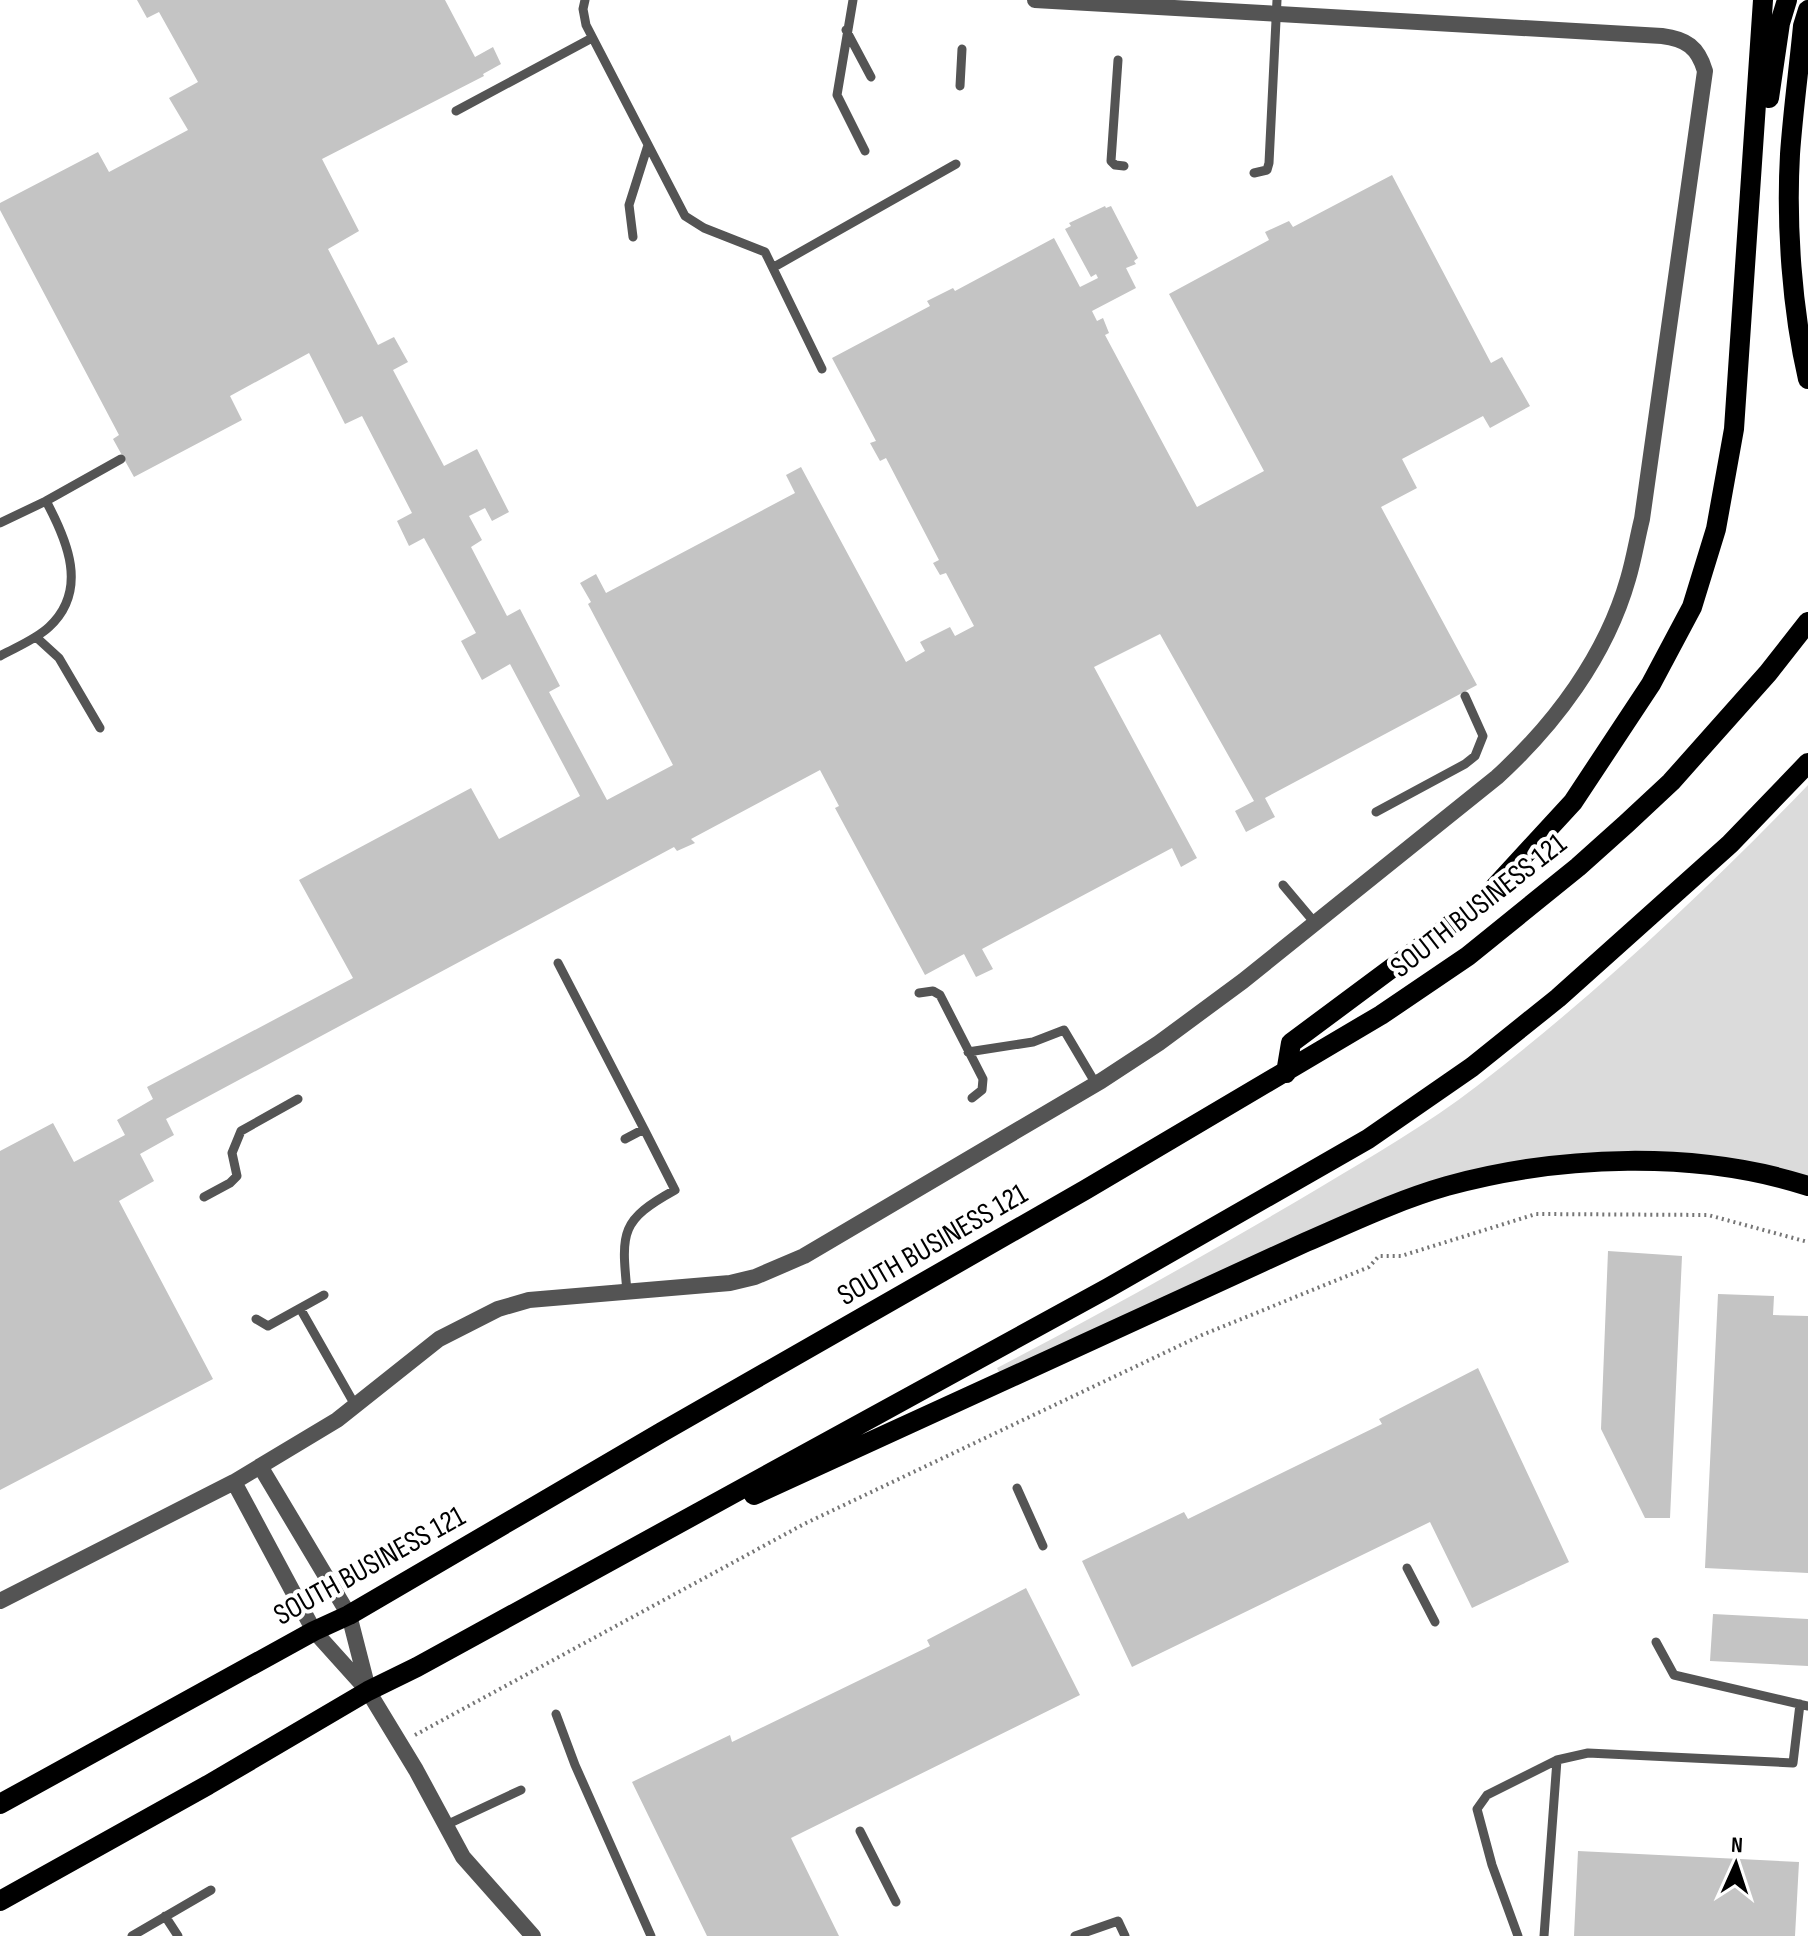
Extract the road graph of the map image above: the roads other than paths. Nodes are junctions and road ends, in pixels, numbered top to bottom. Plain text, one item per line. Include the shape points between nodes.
1 (585, 0) edge
2 (853, 0) edge
3 (1035, 0) edge
4 (1763, 0) edge
5 (1787, 0) edge
6 (1277, 7) edge
7 (1808, 10) edge
8 (846, 30) junction
9 (592, 38) junction
10 (962, 49) dead end
11 (1118, 60) dead end
12 (871, 77) dead end
13 (960, 86) dead end
14 (456, 111) dead end
15 (648, 145) junction
16 (865, 151) dead end
17 (956, 164) dead end
18 (1124, 166) dead end
19 (1254, 173) dead end
20 (633, 237) dead end
21 (1747, 250) junction
22 (774, 267) junction
23 (822, 369) dead end
24 (1808, 379) edge
25 (121, 459) dead end
26 (46, 501) junction
27 (0, 523) edge
28 (1808, 622) edge
29 (36, 637) junction
30 (0, 656) edge
31 (1465, 696) dead end
32 (100, 728) dead end
33 (1808, 763) edge
34 (1376, 812) dead end
35 (1283, 885) dead end
36 (1315, 923) junction
37 (558, 963) dead end
38 (919, 993) dead end
39 (968, 1052) junction
40 (1286, 1073) junction
41 (1096, 1084) junction
42 (972, 1098) dead end
43 (298, 1099) dead end
44 (644, 1129) junction
45 (625, 1139) dead end
46 (1808, 1186) edge
47 (204, 1197) dead end
48 (627, 1291) junction
49 (324, 1295) dead end
50 (301, 1310) junction
51 (256, 1319) dead end
52 (355, 1405) junction
53 (260, 1466) junction
54 (234, 1482) junction
55 (1017, 1488) dead end
56 (1043, 1546) dead end
57 (631, 1548) junction
58 (1407, 1568) dead end
59 (0, 1601) edge
60 (349, 1615) junction
61 (1435, 1622) dead end
62 (314, 1631) junction
63 (1656, 1642) dead end
64 (368, 1691) junction
65 (1804, 1705) edge
66 (556, 1714) dead end
67 (1557, 1760) junction
68 (521, 1790) dead end
69 (0, 1804) edge
70 (446, 1825) junction
71 (860, 1831) dead end
72 (211, 1890) dead end
73 (0, 1901) edge
74 (896, 1902) dead end
75 (165, 1916) junction
76 (132, 1936) edge
77 (178, 1936) edge
78 (533, 1936) edge
79 (651, 1936) edge
80 (1075, 1936) edge
81 (1125, 1936) edge
82 (1518, 1936) edge
83 (1544, 1936) edge

1 - 9 lane via 584,18
2 - 8 lane
3 - 6 street
4 - 21 main road
5 - 21 main road via 1769,99 1762,222
6 - 19 lane via 1269,163 1267,170
6 - 36 street via 1662,36 1688,42 1705,71 1642,519 1616,610 1590,664 1523,754
7 - 24 main road via 1790,156 1792,263
8 - 12 lane
8 - 16 lane via 837,95
9 - 14 lane
9 - 15 lane
10 - 13 lane
11 - 18 lane via 1111,161
15 - 20 lane via 629,205
15 - 22 lane via 685,216 765,252
17 - 22 lane
21 - 40 main road via 1734,429 1716,529 1692,607 1651,684 1573,802 1482,901 1291,1043
22 - 23 lane
25 - 26 lane
26 - 27 lane
26 - 29 lane via 72,566 63,607
28 - 40 main road, SOUTH BUSINESS 121 via 1671,782 1578,867 1468,956
29 - 30 lane
29 - 32 lane via 59,658
31 - 34 lane via 1483,736 1475,756
33 - 57 main road via 1730,844 1558,998 1498,1048 1368,1139 1108,1288
35 - 36 lane
36 - 41 street via 1207,1008
37 - 44 lane
38 - 39 lane via 940,995
39 - 41 lane via 1033,1042 1064,1030
39 - 42 lane via 984,1085
40 - 60 main road, SOUTH BUSINESS 121
41 - 48 street via 779,1268 730,1283
43 - 47 lane via 241,1131 232,1153 237,1176
44 - 45 lane
44 - 48 lane via 675,1190 634,1215 628,1227
46 - 57 main road via 1708,1165 1641,1161 1583,1162 1447,1186 1291,1249 692,1523 653,1546
48 - 52 street via 529,1300 498,1309 439,1339
49 - 50 lane
50 - 51 lane via 268,1326
50 - 52 lane
52 - 53 street
53 - 54 street
53 - 60 street
54 - 59 street
54 - 62 street
55 - 56 lane
57 - 64 main road
58 - 61 lane
60 - 62 main road, SOUTH BUSINESS 121
60 - 64 street
62 - 64 street
62 - 69 main road, SOUTH BUSINESS 121
63 - 65 lane via 1674,1675
64 - 70 street
64 - 73 main road
65 - 67 lane via 1793,1763 1588,1753
66 - 79 lane
67 - 82 lane via 1487,1795 1477,1809
67 - 83 lane
68 - 70 lane
70 - 78 street via 463,1857
71 - 74 lane
72 - 75 lane
75 - 76 lane
75 - 77 lane
80 - 81 lane via 1118,1921

